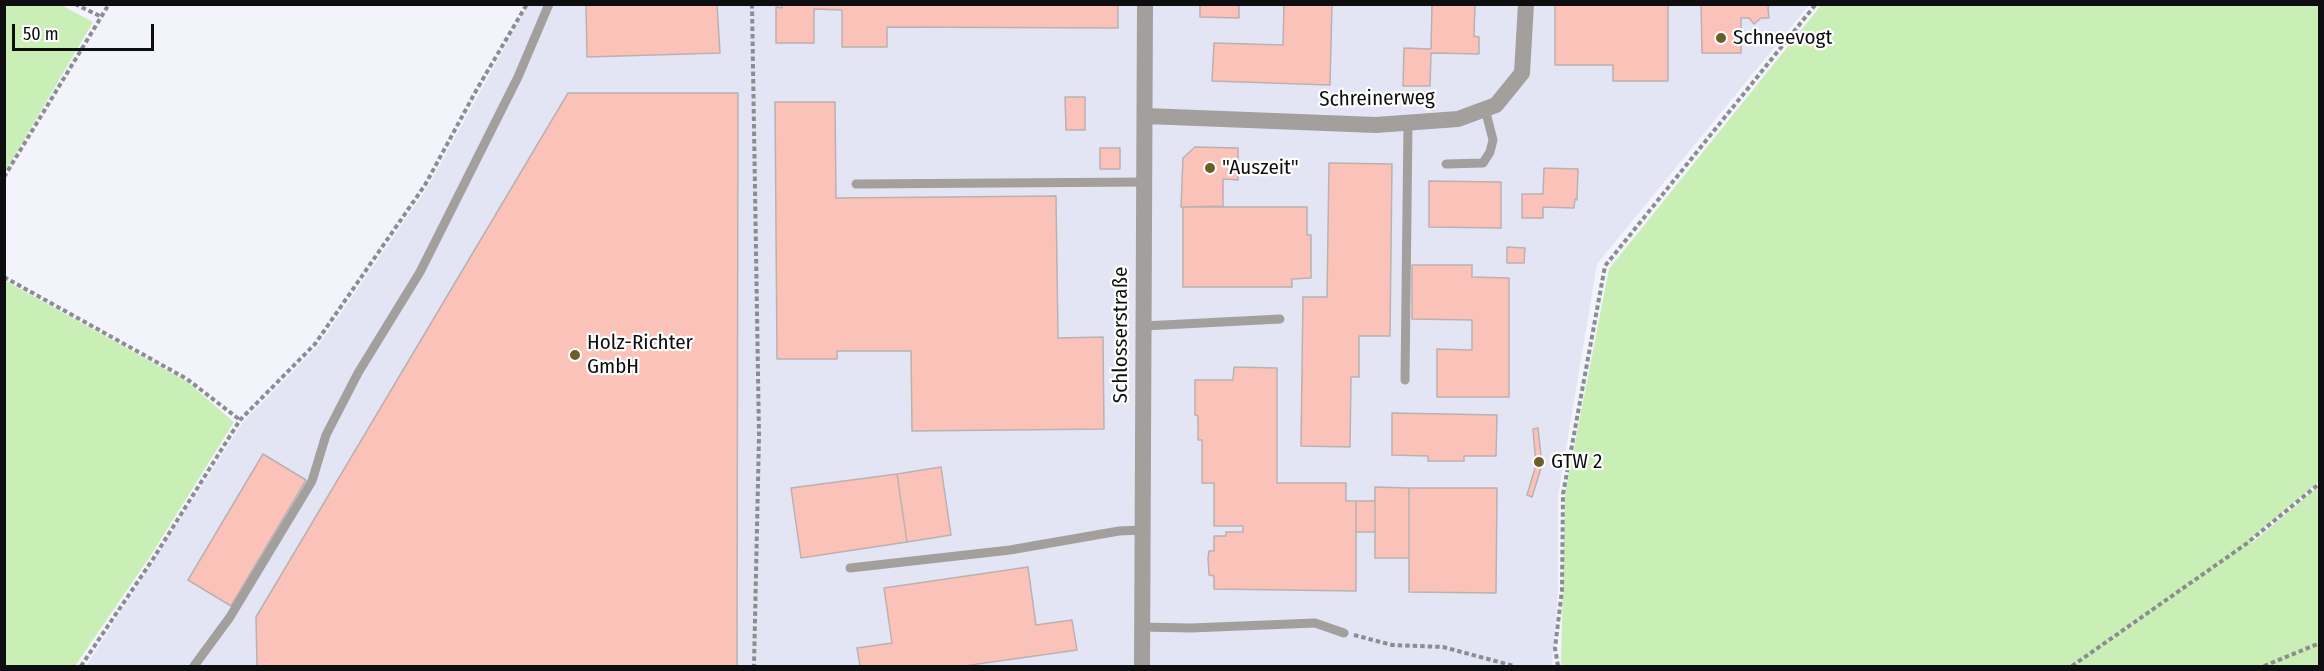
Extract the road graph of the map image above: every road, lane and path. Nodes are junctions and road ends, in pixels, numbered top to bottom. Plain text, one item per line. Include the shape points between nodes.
1 (75, 4) edge
2 (109, 4) edge
3 (527, 4) edge
4 (549, 4) edge
5 (752, 4) edge
6 (1145, 4) edge
7 (1526, 4) edge
8 (1816, 4) edge
9 (102, 17) junction
10 (1485, 109) junction
11 (1146, 116) junction
12 (1408, 123) junction
13 (1446, 164) dead end
14 (4, 177) edge
15 (1145, 182) junction
16 (856, 184) dead end
17 (4, 277) edge
18 (1280, 319) dead end
19 (1144, 326) junction
20 (1405, 380) dead end
21 (240, 420) junction
22 (2319, 483) edge
23 (1142, 530) junction
24 (850, 568) dead end
25 (1141, 627) junction
26 (1344, 633) joint
27 (2319, 643) edge
28 (81, 666) edge
29 (194, 666) edge
30 (754, 666) edge
31 (1142, 666) edge
32 (1515, 666) edge
33 (1558, 666) edge
34 (2072, 666) edge
35 (2264, 666) edge

1 - 9 path
2 - 9 path
3 - 21 path via 425,184 315,344
4 - 29 lane via 518,77 420,272 358,373 326,435 312,481 230,617
5 - 30 path via 759,436
6 - 11 street, Schlosserstraße
7 - 10 street, Schreinerweg via 1522,73 1496,105
8 - 33 path via 1605,266 1563,494 1562,590 1555,648
9 - 14 path
10 - 12 street, Schreinerweg via 1458,119
10 - 13 lane via 1492,141 1487,158 1483,162
11 - 12 street, Schreinerweg
11 - 15 street, Schlosserstraße
12 - 20 lane
15 - 16 lane
15 - 19 street, Schlosserstraße
17 - 21 path via 188,379
18 - 19 lane
19 - 23 street, Schlosserstraße
21 - 28 path
22 - 34 path via 2246,544
23 - 24 lane
23 - 25 street, Schlosserstraße
25 - 26 lane via 1315,623
25 - 31 street, Schlosserstraße
26 - 32 path via 1392,645 1443,647
27 - 35 path

